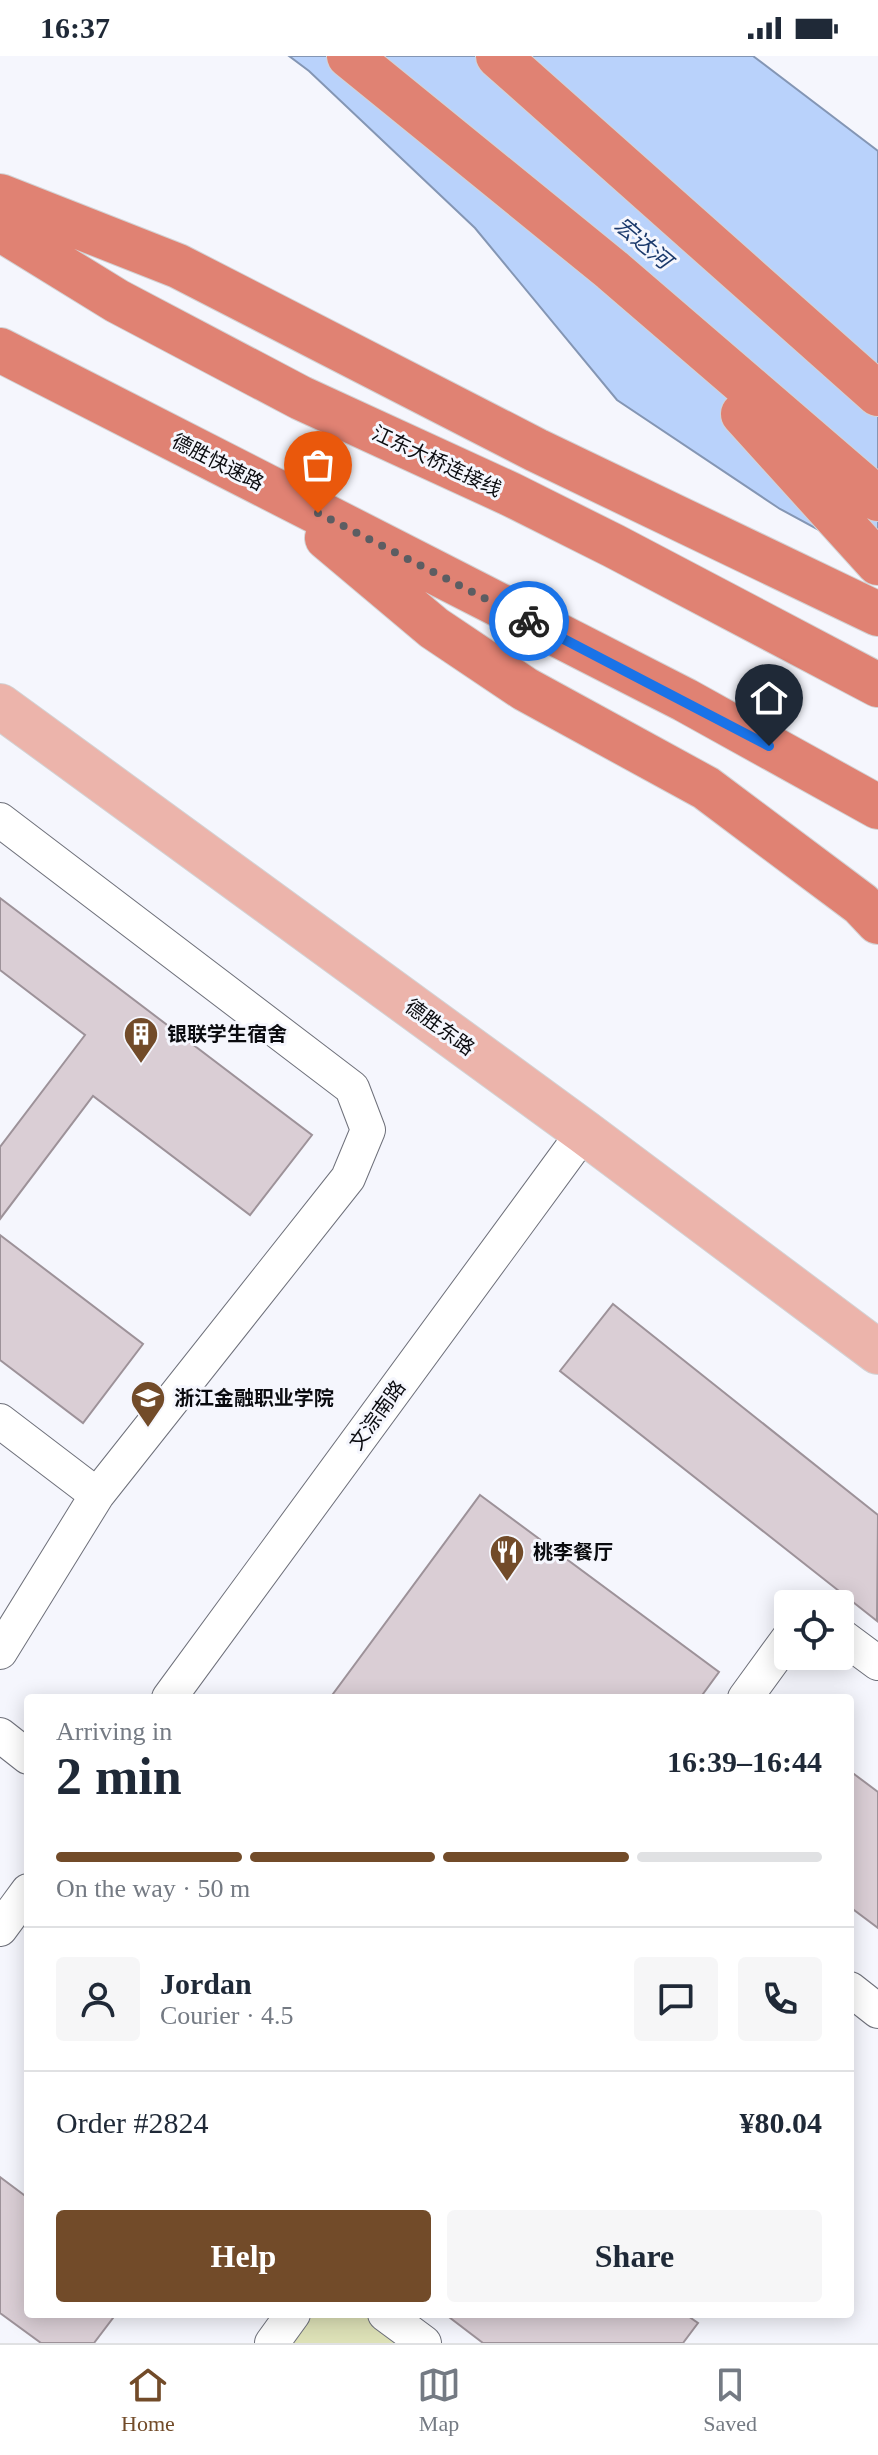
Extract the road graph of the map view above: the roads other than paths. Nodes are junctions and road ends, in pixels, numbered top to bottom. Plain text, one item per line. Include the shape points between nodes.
1 (349, 56) edge
2 (498, 56) edge
3 (0, 196) edge
4 (0, 229) edge
5 (612, 270) junction
6 (0, 350) edge
7 (878, 394) edge
8 (265, 486) junction
9 (878, 499) edge
10 (878, 563) edge
11 (878, 614) edge
12 (878, 685) edge
13 (0, 706) edge
14 (878, 807) edge
15 (0, 820) edge
16 (878, 922) edge
17 (584, 1132) junction
18 (878, 1352) edge
19 (0, 1421) edge
20 (97, 1495) junction
21 (854, 1645) edge
22 (0, 1652) edge
23 (774, 1658) edge
24 (878, 1663) edge
25 (172, 1694) edge
26 (748, 1694) edge
27 (0, 1735) edge
28 (24, 1754) edge
29 (24, 1896) edge
30 (0, 1929) edge
31 (854, 1992) edge
32 (878, 2011) edge
33 (290, 2318) edge
34 (390, 2318) edge
35 (272, 2343) edge
36 (424, 2343) edge

1 - 5 highway
2 - 7 highway
3 - 11 highway via 178,266 536,450
4 - 12 highway, 江东大桥连接线 via 117,301 301,398 510,494
5 - 9 highway
5 - 10 highway
6 - 8 highway, 德胜快速路
8 - 14 highway, 德胜快速路 via 685,700
8 - 16 highway via 434,628 525,689 706,788
13 - 17 main road, 德胜东路
15 - 20 street via 352,1088 368,1130 348,1178
17 - 18 main road, 德胜东路
17 - 25 street, 文淙南路
19 - 20 street
20 - 22 street
21 - 24 street
23 - 26 street
27 - 28 street
29 - 30 street
31 - 32 street
33 - 35 street
34 - 36 street

